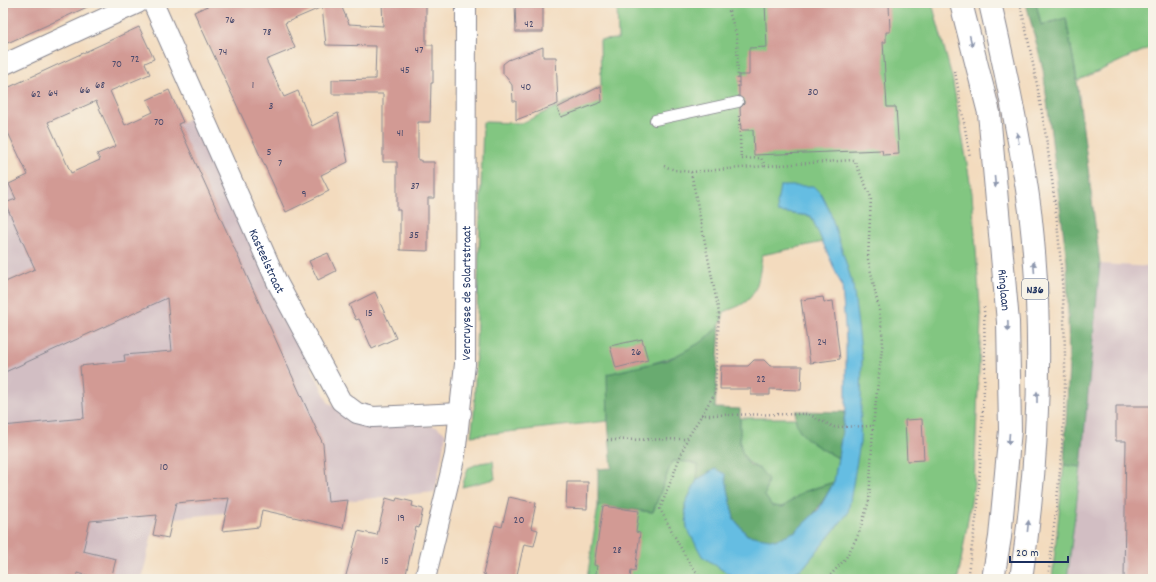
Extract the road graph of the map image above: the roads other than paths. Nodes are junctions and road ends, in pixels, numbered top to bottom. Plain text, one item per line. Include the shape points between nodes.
1 (138, 3) edge
2 (153, 3) edge
3 (466, 3) edge
4 (961, 3) edge
5 (990, 3) edge
6 (3, 65) edge
7 (738, 102) road end
8 (655, 120) dead end
9 (461, 413) junction
10 (425, 579) edge
11 (993, 579) edge
12 (1021, 579) edge

1 - 6 street
2 - 9 street, Kasteelstraat via 277,282 341,401 357,413 373,416
3 - 9 street, Vercruysse de Solartstraat via 465,364
4 -> 11 main road, Ringlaan / N36 via 989,113 1008,322 1010,430 1000,537
12 -> 5 main road, N36 via 1033,480 1037,402 1036,305 1030,212 1014,112
7 - 8 lane
9 - 10 street, Vercruysse de Solartstraat via 455,455

